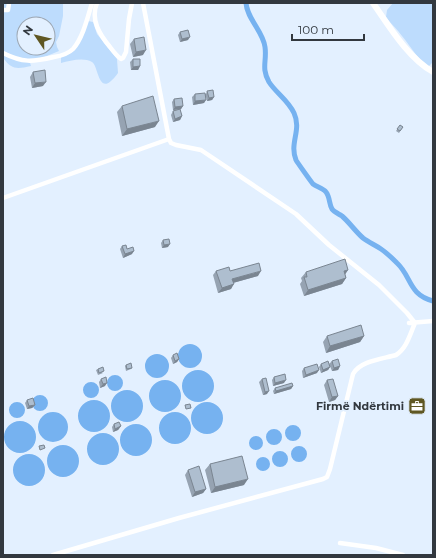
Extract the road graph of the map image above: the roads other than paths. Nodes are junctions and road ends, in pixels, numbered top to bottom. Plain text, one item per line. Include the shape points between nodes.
1 (9, 3) edge
2 (92, 3) edge
3 (97, 3) edge
4 (132, 3) edge
5 (143, 3) edge
6 (373, 3) edge
7 (3, 10) edge
8 (3, 53) edge
9 (433, 72) edge
10 (169, 139) junction
11 (3, 198) edge
12 (433, 321) edge
13 (409, 323) dead end
14 (415, 323) junction
15 (340, 543) dead end
16 (53, 555) edge
17 (403, 555) edge

1 - 7 street via 8,10
2 - 8 street via 82,32 72,50 63,55 34,62
3 - 4 street via 95,21 104,40 121,59 126,52
5 - 10 street
6 - 9 street via 416,60
10 - 11 street
10 - 14 street via 176,145 201,150 296,214 329,245 379,285
12 - 14 street
13 - 14 street
14 - 16 street via 400,352 361,365 355,370 330,469 323,479
15 - 17 street

